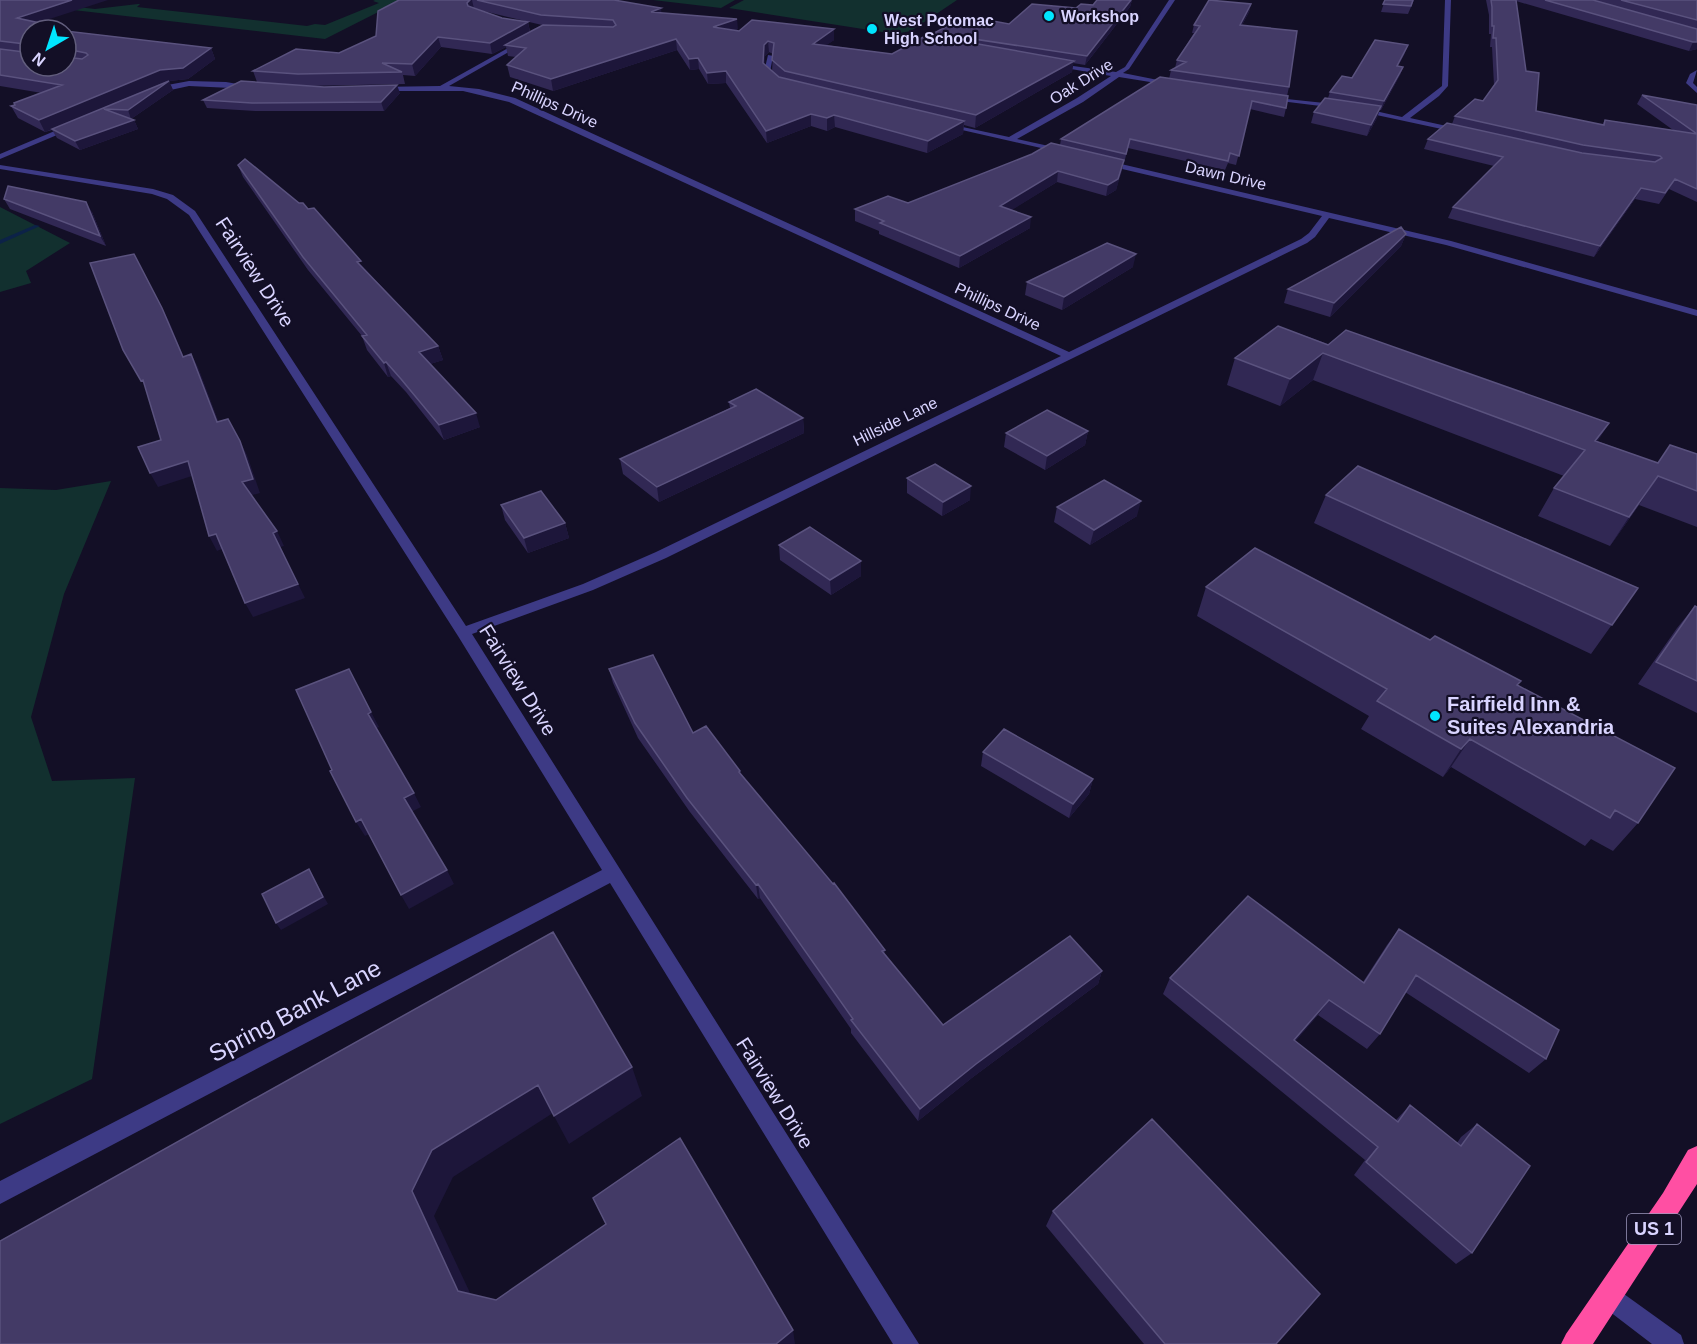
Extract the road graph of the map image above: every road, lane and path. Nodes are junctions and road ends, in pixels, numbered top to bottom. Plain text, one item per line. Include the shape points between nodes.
1 (1172, 0) edge
2 (1448, 0) edge
3 (533, 36) edge
4 (770, 56) edge
5 (1044, 62) edge
6 (1697, 72) edge
7 (1118, 75) junction
8 (782, 85) edge
9 (1184, 86) edge
10 (257, 87) edge
11 (442, 87) junction
12 (368, 89) edge
13 (1697, 91) edge
14 (148, 94) edge
15 (1262, 99) edge
16 (1404, 119) junction
17 (84, 122) edge
18 (935, 123) edge
19 (1473, 135) edge
20 (1010, 140) junction
21 (1078, 156) edge
22 (0, 157) edge
23 (1089, 159) edge
24 (0, 167) edge
25 (1327, 215) junction
26 (1697, 313) edge
27 (1068, 355) junction
28 (464, 632) junction
29 (613, 873) junction
30 (1697, 1159) edge
31 (0, 1193) edge
32 (1609, 1297) junction
33 (907, 1344) edge
34 (1576, 1344) edge
35 (1672, 1344) edge

1 - 7 street, Oak Drive via 1127,68
2 - 16 street via 1445,86
3 - 11 street
4 - 8 street via 767,72
5 - 7 street
6 - 13 street via 1689,82
7 - 9 street
7 - 20 street, Oak Drive
10 - 14 street via 169,83
11 - 12 street, Phillips Drive
11 - 27 street, Phillips Drive via 512,100
15 - 16 street via 1343,107
16 - 19 street
17 - 22 street
18 - 20 street
20 - 21 street
23 - 25 street, Dawn Drive
24 - 28 street, Fairview Drive via 153,192 170,197 192,213
25 - 26 street, Dawn Drive via 1490,254
25 - 27 street, Hillside Lane via 1304,241
27 - 28 street, Hillside Lane via 661,555 588,587
28 - 29 street, Fairview Drive
29 - 31 street, Spring Bank Lane
29 - 33 street, Fairview Drive
30 - 32 highway, US 1
32 - 34 highway, US 1
32 - 35 street

